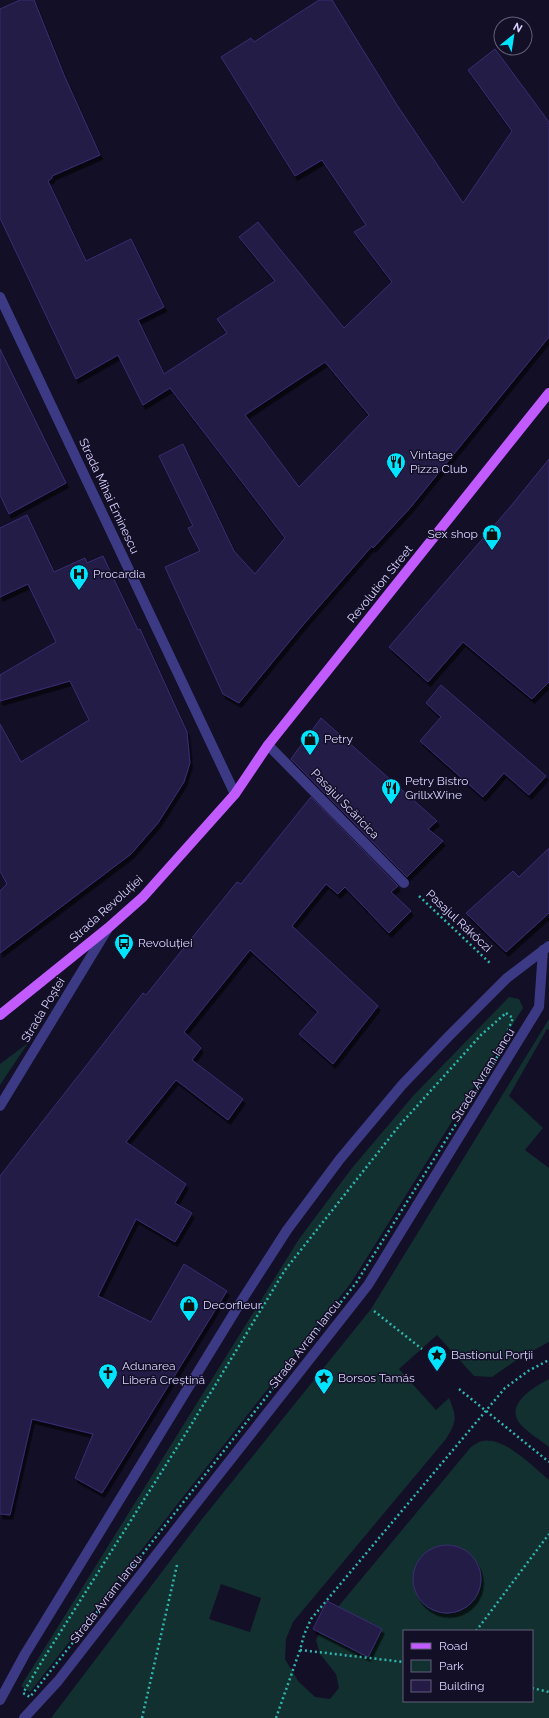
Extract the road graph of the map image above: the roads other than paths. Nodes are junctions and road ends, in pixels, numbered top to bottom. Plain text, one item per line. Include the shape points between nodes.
1 (0, 297) edge
2 (549, 393) edge
3 (268, 745) junction
4 (235, 794) junction
5 (404, 882) road end
6 (108, 928) junction
7 (547, 950) edge
8 (0, 1015) edge
9 (0, 1106) edge
10 (0, 1700) edge
11 (24, 1718) edge

1 - 4 street, Strada Mihai Eminescu
2 - 3 main road, Revolution Street
3 - 4 main road, Revolution Street
3 - 5 street, Pasajul Scăricica
4 - 6 main road, Strada Revoluției via 143,897
6 - 8 main road, Strada Revoluției
6 - 9 street, Strada Poștei
7 - 10 street, Strada Avram Iancu via 507,978 402,1086 340,1159 287,1230 25,1654
7 - 11 street, Strada Avram Iancu via 539,1007 368,1285 58,1681

